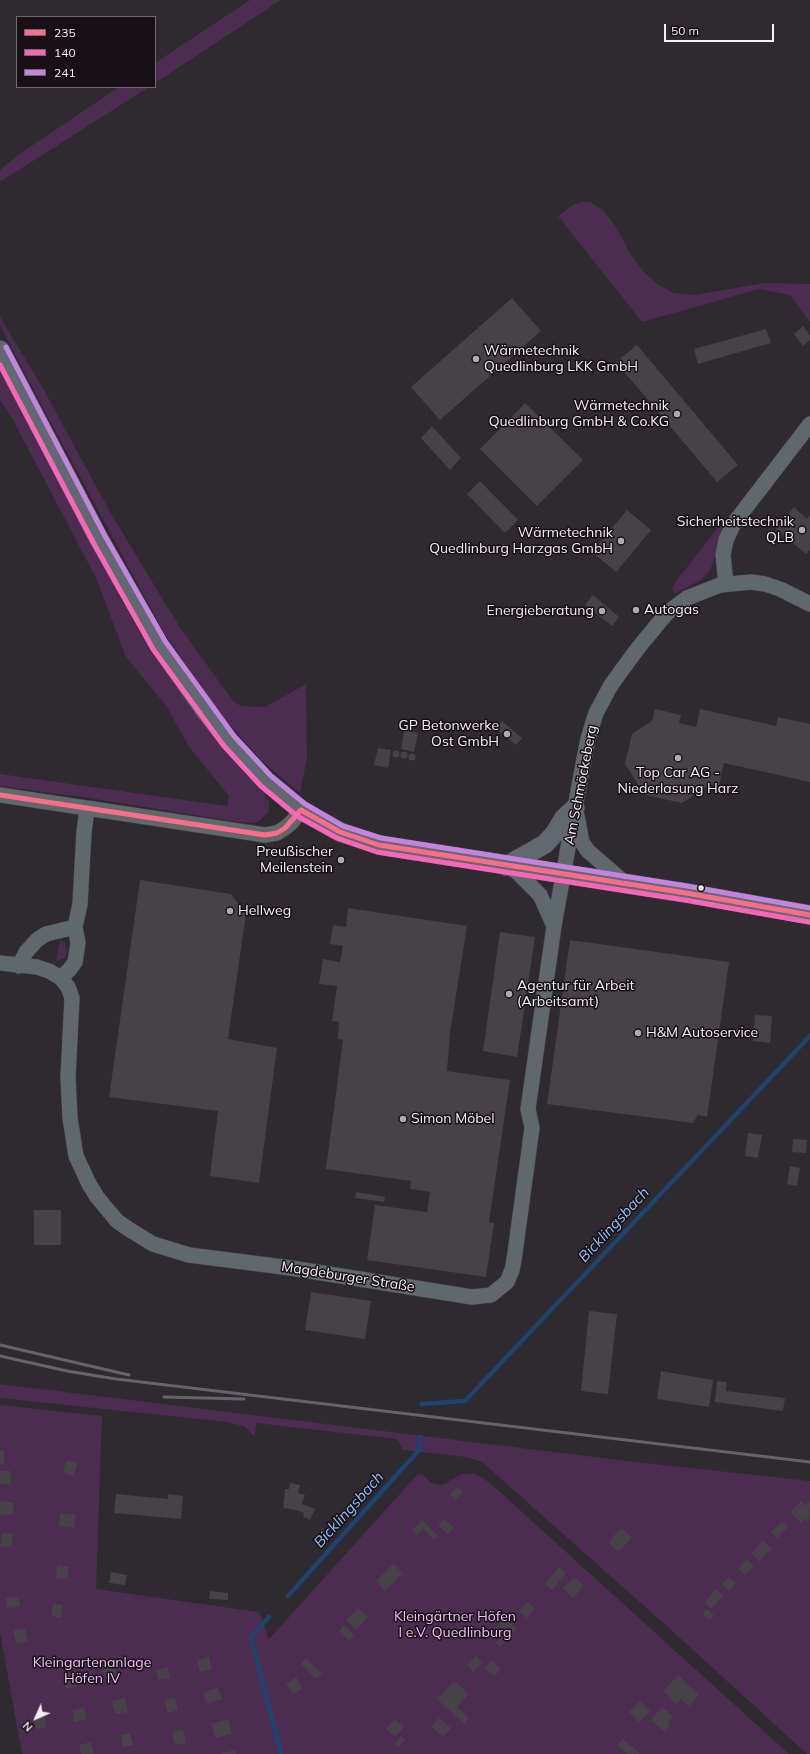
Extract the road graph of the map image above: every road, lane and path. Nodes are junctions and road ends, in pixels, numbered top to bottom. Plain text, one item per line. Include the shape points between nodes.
1 (0, 350) edge
2 (810, 424) edge
3 (726, 584) junction
4 (810, 604) edge
5 (0, 796) edge
6 (87, 808) junction
7 (575, 808) junction
8 (301, 810) junction
9 (506, 866) junction
10 (564, 875) junction
11 (625, 883) junction
12 (810, 915) edge
13 (554, 926) junction
14 (75, 927) junction
15 (0, 963) edge
16 (20, 966) junction
17 (61, 978) junction

1 - 8 main road via 103,546 159,645 229,741 266,781
2 - 3 street via 746,505 728,533 723,555
3 - 4 street via 765,584
3 - 7 street, Am Schmöckeberg via 697,593 675,606 643,642 611,685 596,713 588,739
5 - 6 street
6 - 8 street via 265,835 285,828
6 - 14 street via 80,904
7 - 9 main road via 564,818 545,844
7 - 10 street, Am Schmöckeberg
7 - 11 street via 582,842 588,851
8 - 9 main road via 340,832 369,843
9 - 10 main road
9 - 13 street via 521,876 540,895
10 - 11 main road
10 - 13 street, Magdeburger Straße
11 - 12 main road
13 - 17 street, Magdeburger Straße via 528,1109 532,1128 514,1260 511,1274 504,1285 485,1297 189,1255 153,1244 130,1230 96,1197 76,1156 68,1090 72,998
14 - 16 street via 46,934 37,940 26,952
14 - 17 street via 78,943 75,962
15 - 16 street
16 - 17 street via 37,967 55,973

